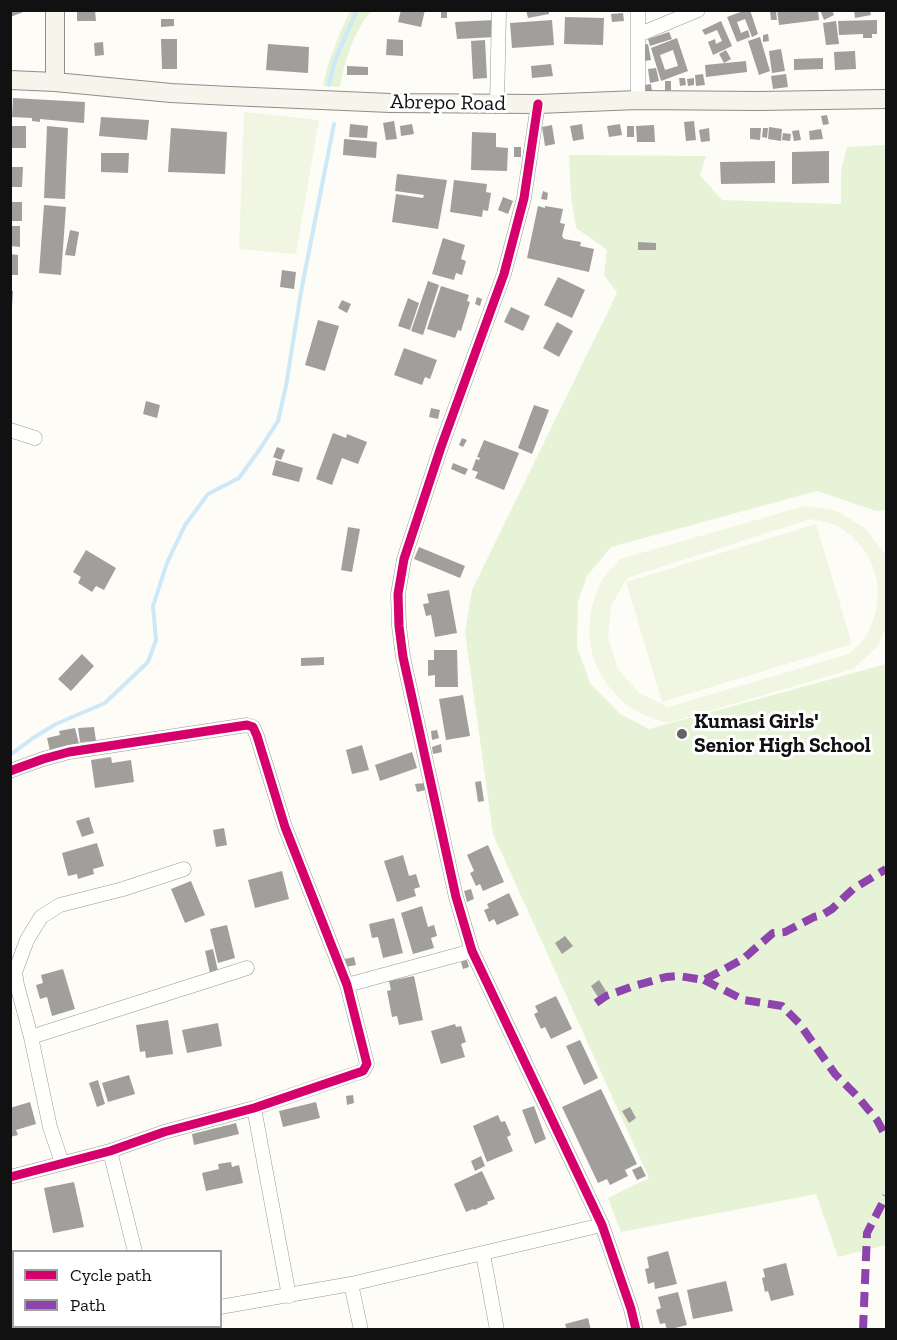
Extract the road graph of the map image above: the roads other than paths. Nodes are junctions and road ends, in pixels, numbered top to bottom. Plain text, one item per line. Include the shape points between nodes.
1 (55, 10) edge
2 (499, 10) edge
3 (638, 10) edge
4 (698, 10) edge
5 (638, 35) junction
6 (10, 80) edge
7 (55, 82) junction
8 (886, 99) edge
9 (638, 100) junction
10 (497, 104) junction
11 (538, 104) junction
12 (10, 430) edge
13 (35, 438) dead end
14 (10, 771) edge
15 (184, 869) dead end
16 (472, 951) junction
17 (247, 968) dead end
18 (347, 985) junction
19 (31, 1037) junction
20 (254, 1108) junction
21 (110, 1151) junction
22 (62, 1163) junction
23 (10, 1177) edge
24 (602, 1225) junction
25 (135, 1250) edge
26 (483, 1254) junction
27 (351, 1284) junction
28 (288, 1296) junction
29 (222, 1307) edge
30 (361, 1329) edge
31 (497, 1329) edge
32 (636, 1329) edge

1 - 7 main road
2 - 10 street
3 - 5 street
4 - 5 street
5 - 9 street
6 - 7 main road, Abrepo Road
7 - 10 main road, Abrepo Road via 281,99
8 - 9 main road, Abrepo Road
9 - 11 main road, Abrepo Road
10 - 11 main road, Abrepo Road
11 - 16 street via 524,198 504,274 419,513 398,594 403,657 456,897
12 - 13 street
14 - 18 street via 69,752 253,727 285,827
15 - 19 street via 60,905 40,917 15,972
16 - 18 street
16 - 24 street
17 - 19 street
18 - 20 street via 367,1064 365,1069
19 - 22 street via 50,1127
20 - 21 street
20 - 28 street
21 - 22 street
21 - 25 street
22 - 23 street
24 - 26 street
24 - 32 street
26 - 27 street
26 - 31 street
27 - 28 street
27 - 30 street
28 - 29 street

